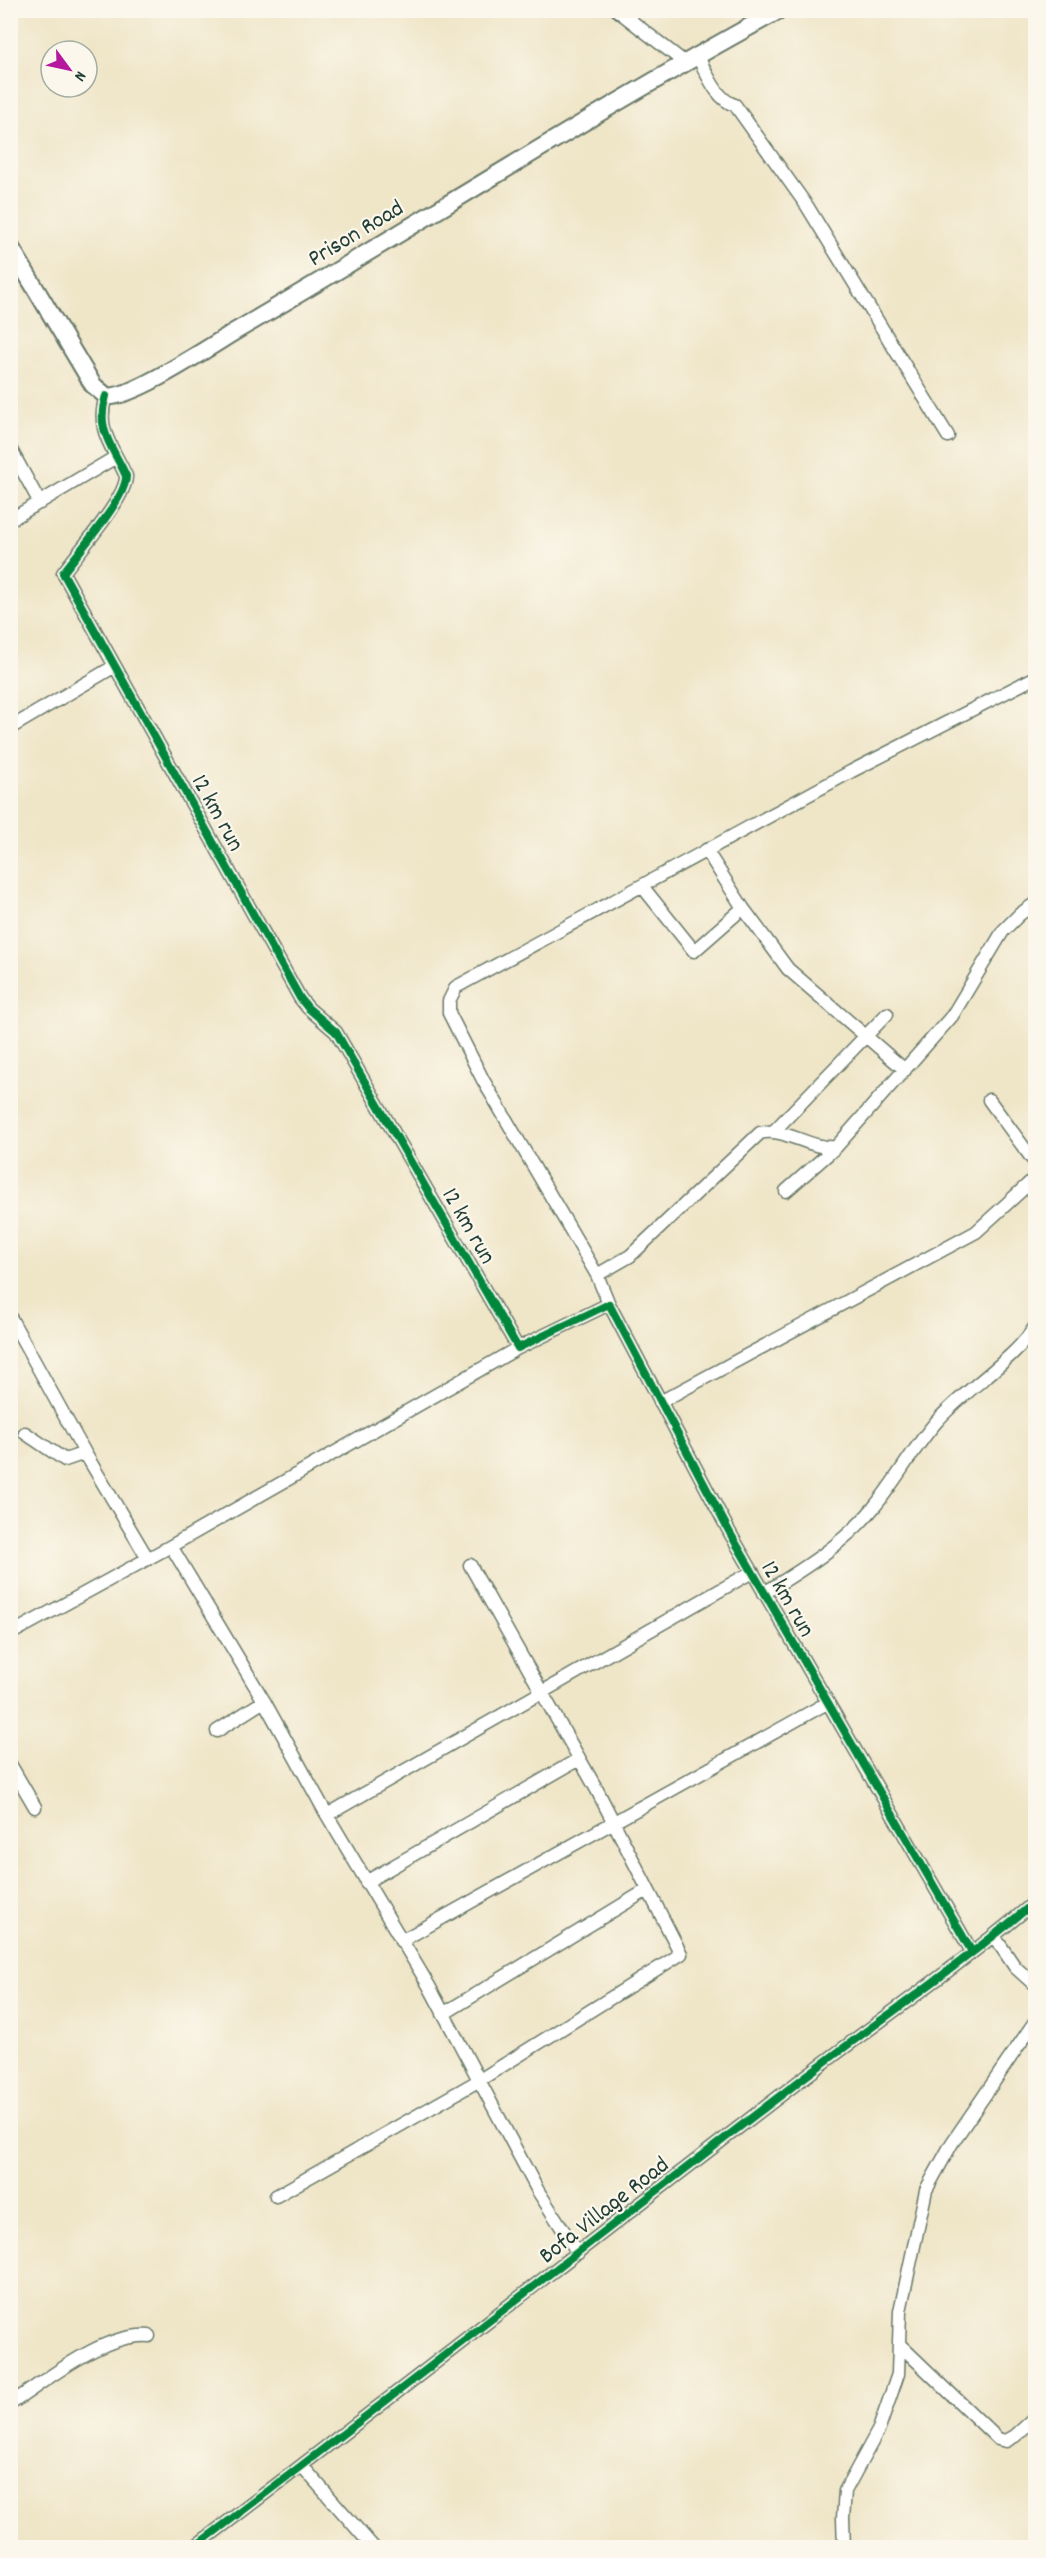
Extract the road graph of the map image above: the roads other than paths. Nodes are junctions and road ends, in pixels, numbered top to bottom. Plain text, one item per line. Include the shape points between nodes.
1 (617, 10) edge
2 (780, 10) edge
3 (690, 59) junction
4 (10, 246) edge
5 (106, 396) junction
6 (948, 436) dead end
7 (10, 448) edge
8 (116, 457) junction
9 (40, 503) junction
10 (10, 520) edge
11 (115, 666) junction
12 (1035, 677) edge
13 (10, 728) edge
14 (706, 850) junction
15 (642, 886) junction
16 (1035, 903) edge
17 (743, 908) junction
18 (887, 1014) dead end
19 (866, 1036) junction
20 (905, 1070) junction
21 (989, 1100) dead end
22 (774, 1131) junction
23 (836, 1147) junction
24 (1035, 1164) edge
25 (1032, 1180) edge
26 (786, 1191) dead end
27 (1035, 1197) edge
28 (597, 1275) junction
29 (609, 1304) junction
30 (10, 1317) edge
31 (1035, 1325) edge
32 (518, 1348) junction
33 (660, 1402) junction
34 (25, 1434) dead end
35 (85, 1453) junction
36 (171, 1546) junction
37 (148, 1559) junction
38 (470, 1565) dead end
39 (752, 1572) junction
40 (764, 1593) junction
41 (10, 1634) edge
42 (541, 1692) junction
43 (264, 1701) junction
44 (827, 1703) junction
45 (217, 1731) dead end
46 (579, 1760) junction
47 (10, 1764) edge
48 (35, 1807) dead end
49 (327, 1815) junction
50 (613, 1824) junction
51 (366, 1882) junction
52 (647, 1890) junction
53 (1035, 1901) edge
54 (994, 1936) junction
55 (401, 1941) junction
56 (972, 1952) junction
57 (1035, 1986) edge
58 (443, 2014) junction
59 (1035, 2020) edge
60 (478, 2081) junction
61 (276, 2196) dead end
62 (578, 2253) junction
63 (149, 2336) dead end
64 (899, 2344) junction
65 (10, 2404) edge
66 (1035, 2417) edge
67 (302, 2466) junction
68 (193, 2547) edge
69 (374, 2547) edge
70 (844, 2547) edge

1 - 3 street
2 - 3 street, Prison Road
3 - 5 street, Prison Road via 166,373 124,394
3 - 6 street via 726,103 735,105 807,206
4 - 5 street via 93,385
5 - 8 street, 12 km run via 102,423
7 - 9 street
8 - 9 street
8 - 11 street, 12 km run via 126,484 111,511 63,573
9 - 10 street
11 - 13 street
11 - 32 street, 12 km run via 300,998 336,1032
12 - 14 street, 12 km run
14 - 15 street, 12 km run
14 - 17 street
15 - 17 street via 694,951
15 - 28 street, 12 km run via 456,987 449,1001 449,1013 483,1080
16 - 20 street via 1003,931 952,1016
17 - 19 street via 789,969
18 - 19 street
19 - 20 street
19 - 22 street
20 - 23 street
21 - 24 street
22 - 23 street via 824,1149
22 - 28 street via 760,1133 630,1256
23 - 26 street
25 - 27 street
25 - 33 street via 976,1232
28 - 29 street, 12 km run
29 - 32 street
29 - 33 street, 12 km run
30 - 35 street
31 - 40 street via 1017,1348 937,1421 855,1529
32 - 36 street
33 - 39 street, 12 km run
34 - 35 street via 65,1460
35 - 37 street
36 - 37 street
36 - 43 street
37 - 41 street
38 - 42 street
39 - 40 street, 12 km run
39 - 42 street
40 - 44 street, 12 km run
42 - 46 street
42 - 49 street
43 - 45 street
43 - 49 street
44 - 50 street
44 - 56 street, 12 km run
46 - 50 street
46 - 51 street
47 - 48 street
49 - 51 street
50 - 52 street
50 - 55 street
51 - 55 street
52 - 58 street
52 - 60 street via 681,1954
53 - 54 street, Bofa Village Road
54 - 56 street, Bofa Village Road
54 - 57 street
55 - 58 street
56 - 62 street, Bofa Village Road
58 - 60 street
59 - 64 street via 957,2135 926,2190 904,2282
60 - 61 street
60 - 62 street via 538,2191
62 - 67 street, Bofa Village Road
63 - 65 street via 133,2335 111,2341
64 - 66 street via 998,2439 1006,2441 1015,2436
64 - 70 street via 898,2374 891,2397 879,2429 845,2491
67 - 68 street, Bofa Village Road
67 - 69 street

